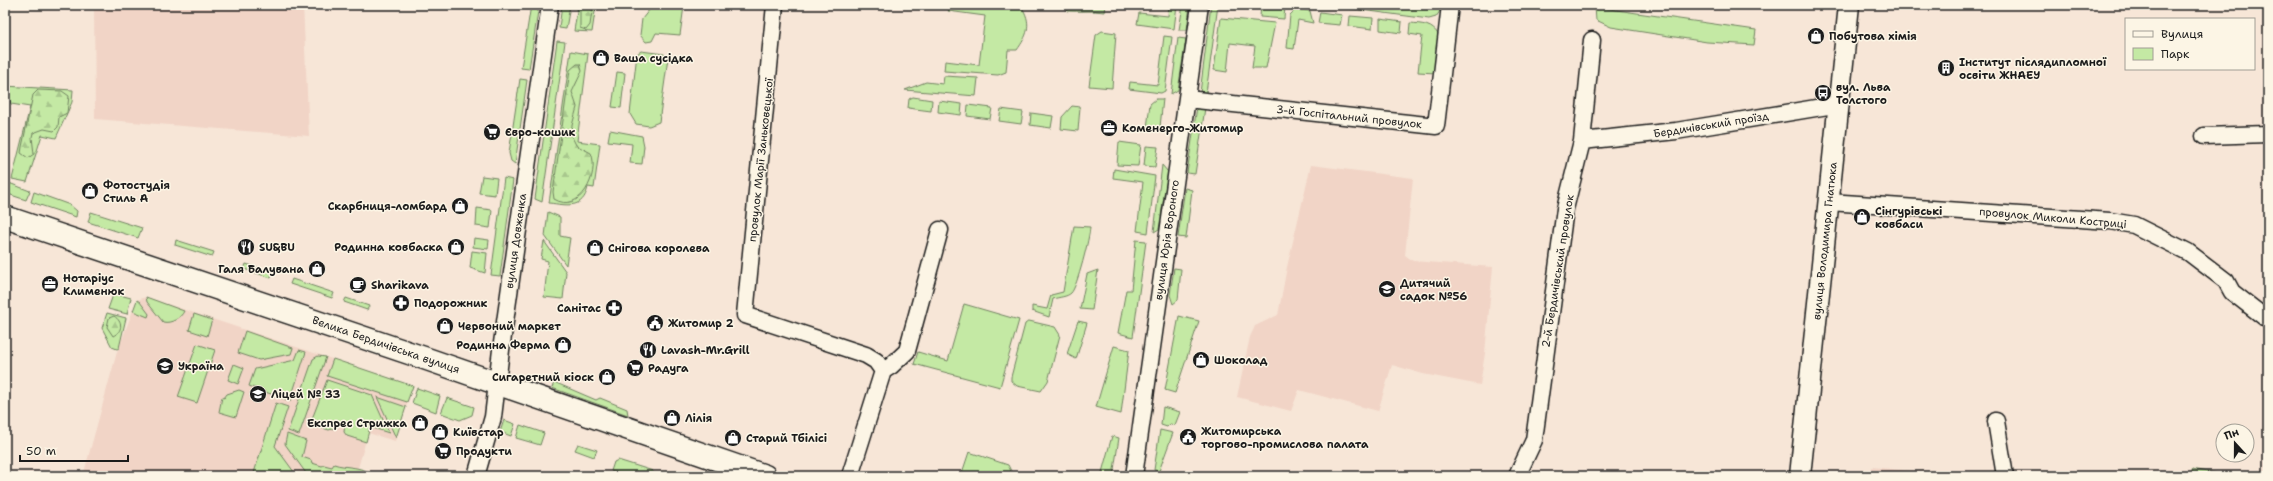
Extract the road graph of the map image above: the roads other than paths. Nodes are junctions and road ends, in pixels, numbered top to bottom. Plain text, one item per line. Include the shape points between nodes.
1 (550, 5) edge
2 (775, 5) edge
3 (1200, 5) edge
4 (1450, 5) edge
5 (1849, 5) edge
6 (1592, 40) dead end
7 (1187, 99) junction
8 (1840, 104) junction
9 (2268, 134) edge
10 (2204, 136) dead end
11 (1582, 141) junction
12 (1829, 202) junction
13 (5, 217) edge
14 (5, 227) edge
15 (940, 230) dead end
16 (2268, 320) edge
17 (883, 371) junction
18 (497, 388) junction
19 (1996, 421) dead end
20 (476, 476) edge
21 (737, 476) edge
22 (765, 476) edge
23 (850, 476) edge
24 (1134, 476) edge
25 (1517, 476) edge
26 (1800, 476) edge
27 (2005, 476) edge

1 - 18 street, вулиця Довженка
2 - 17 street, провулок Марії Заньковецької via 745,315 866,355 876,361
3 - 7 street, вулиця Юрія Вороного
4 - 7 street, 3-й Госпітальний провулок via 1436,126
5 - 8 main road, вулиця Володимира Гнатюка
6 - 11 street, 2-й Бердичівський провулок
7 - 24 street, вулиця Юрія Вороного
8 - 11 street, Бердичівський проїзд via 1676,131
8 - 12 main road, вулиця Володимира Гнатюка
9 - 10 street
11 - 25 street, 2-й Бердичівський провулок via 1565,209 1534,440
12 - 16 street, провулок Миколи Костриці via 2110,221 2134,225 2188,252 2226,281 2232,292
12 - 26 main road, вулиця Володимира Гнатюка
13 - 18 highway, Велика Бердичівська вулиця
14 - 18 highway, Велика Бердичівська вулиця
15 - 17 street via 906,351
17 - 23 street
18 - 20 street, вулиця Довженка via 493,417
18 - 21 highway, Велика Бердичівська вулиця
18 - 22 highway, Велика Бердичівська вулиця
19 - 27 street

